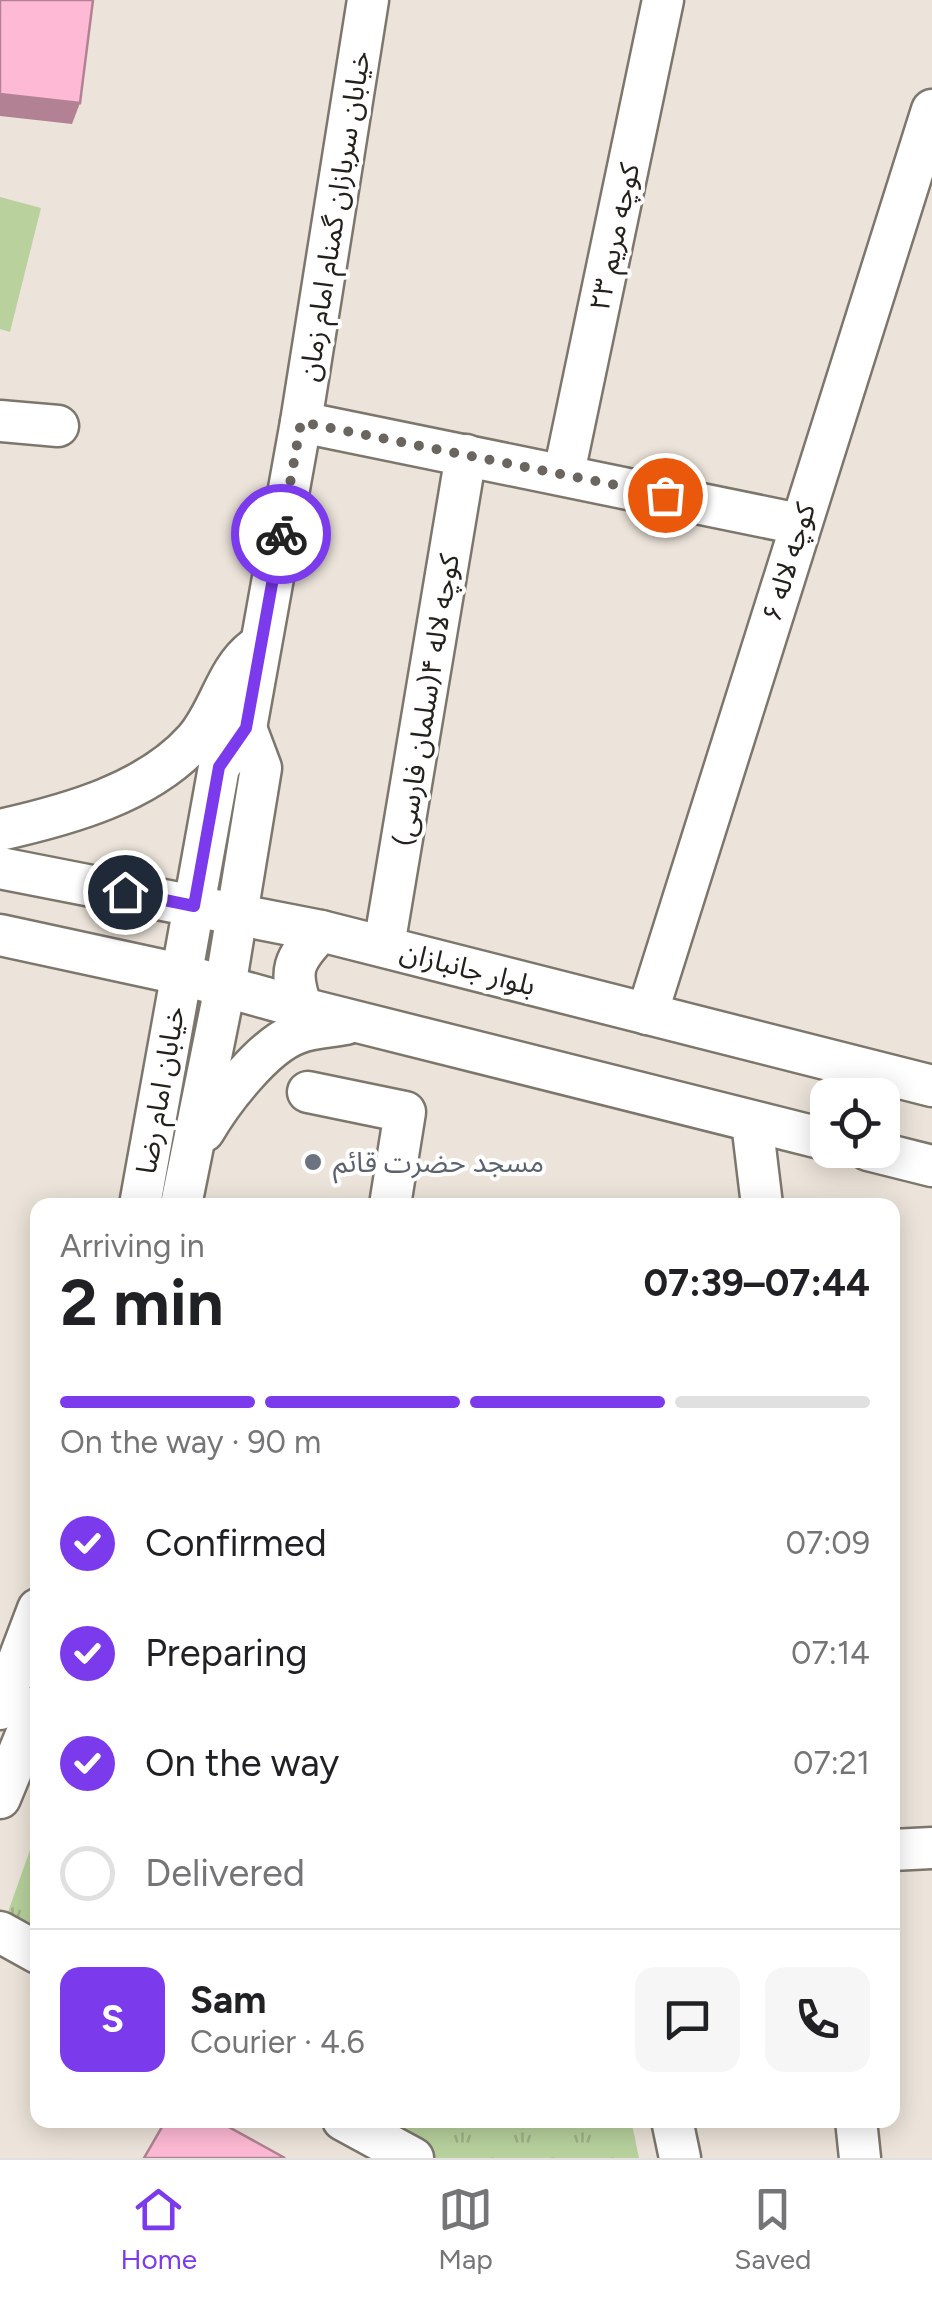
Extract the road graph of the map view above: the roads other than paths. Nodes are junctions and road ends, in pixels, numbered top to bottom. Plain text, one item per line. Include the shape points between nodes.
1 (368, 0) edge
2 (664, 0) edge
3 (932, 110) edge
4 (0, 420) edge
5 (301, 422) junction
6 (58, 426) dead end
7 (466, 454) junction
8 (564, 474) junction
9 (799, 524) junction
10 (261, 644) junction
11 (246, 728) junction
12 (0, 830) edge
13 (11, 870) edge
14 (194, 906) junction
15 (237, 914) junction
16 (321, 930) junction
17 (5, 936) edge
18 (384, 946) junction
19 (180, 974) junction
20 (225, 987) junction
21 (302, 1008) junction
22 (647, 1014) junction
23 (364, 1022) junction
24 (932, 1086) edge
25 (308, 1092) dead end
26 (752, 1122) junction
27 (810, 1136) edge
28 (192, 1152) junction
29 (900, 1158) edge
30 (932, 1166) edge
31 (141, 1198) edge
32 (182, 1198) edge
33 (391, 1198) edge
34 (761, 1198) edge
35 (30, 1630) edge
36 (0, 1708) edge
37 (30, 1725) edge
38 (0, 1798) edge
39 (932, 1848) edge
40 (900, 1850) edge
41 (0, 1932) edge
42 (30, 1949) edge
43 (357, 2128) edge
44 (674, 2128) edge
45 (857, 2128) edge
46 (413, 2158) edge
47 (680, 2158) edge
48 (860, 2158) edge

1 - 5 street, خیابان سربازان گمنام امام زمان
2 - 8 street, کوچه مریم ۲۳
3 - 9 street, کوچه لاله ۶
4 - 6 street
5 - 7 street
5 - 10 street, خیابان سربازان گمنام امام زمان
7 - 8 street
7 - 18 street, کوچه لاله ۴(سلمان فارسی)
8 - 9 street
9 - 22 street, کوچه لاله ۶
10 - 11 street, خیابان سربازان گمنام امام زمان
10 - 12 street via 241,659 195,740 158,772 112,796
11 - 14 street, خیابان سربازان گمنام امام زمان via 219,767
11 - 15 street, خیابان سربازان گمنام امام زمان via 261,768
13 - 14 street, بلوار جانبازان
13 - 17 street
14 - 15 street, بلوار جانبازان
14 - 19 street, خیابان امام رضا
15 - 16 street, بلوار جانبازان
15 - 20 street, خیابان امام رضا
16 - 18 street, بلوار جانبازان
16 - 21 street via 298,955 292,982
17 - 19 street
18 - 22 street, بلوار جانبازان
19 - 20 street
19 - 31 street, خیابان امام رضا
20 - 21 street
20 - 28 street, خیابان امام رضا
21 - 23 street
22 - 24 street, بلوار جانبازان
23 - 26 street
23 - 28 street via 297,1033 223,1099
25 - 33 street via 405,1112
26 - 27 street
26 - 34 street
28 - 32 street, خیابان امام رضا
29 - 30 street
35 - 36 street
37 - 38 street
39 - 40 street
41 - 42 street
43 - 46 street
44 - 47 street
45 - 48 street

